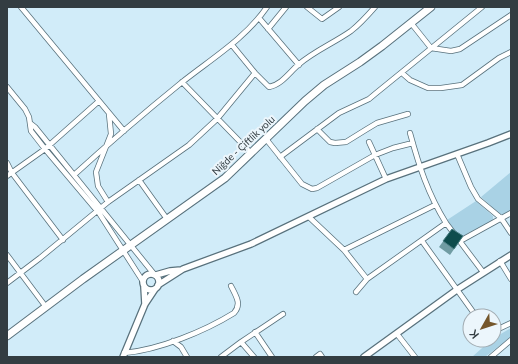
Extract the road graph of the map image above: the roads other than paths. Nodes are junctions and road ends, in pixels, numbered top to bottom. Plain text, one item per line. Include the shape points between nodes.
1 (21, 7) edge
2 (267, 7) edge
3 (286, 7) edge
4 (307, 7) edge
5 (339, 7) edge
6 (375, 7) edge
7 (431, 7) edge
8 (482, 7) edge
9 (511, 15) edge
10 (259, 18) junction
11 (410, 23) junction
12 (268, 28) junction
13 (232, 45) junction
14 (431, 48) junction
15 (511, 52) edge
16 (299, 65) junction
17 (402, 72) junction
18 (255, 73) junction
19 (182, 82) junction
20 (7, 87) edge
21 (99, 101) junction
22 (109, 112) junction
23 (408, 114) dead end
24 (218, 119) junction
25 (30, 123) junction
26 (317, 129) junction
27 (124, 131) junction
28 (410, 133) dead end
29 (511, 134) edge
30 (266, 139) junction
31 (369, 142) dead end
32 (109, 143) junction
33 (413, 143) junction
34 (50, 144) junction
35 (44, 149) junction
36 (252, 153) junction
37 (457, 154) junction
38 (375, 155) junction
39 (280, 157) junction
40 (7, 163) edge
41 (420, 167) junction
42 (12, 173) junction
43 (74, 174) junction
44 (7, 176) edge
45 (386, 179) junction
46 (139, 180) junction
47 (108, 202) junction
48 (435, 205) junction
49 (100, 210) junction
50 (511, 213) edge
51 (308, 217) junction
52 (501, 218) junction
53 (167, 219) junction
54 (446, 223) junction
55 (511, 233) edge
56 (62, 240) junction
57 (422, 241) junction
58 (460, 241) junction
59 (131, 244) junction
60 (344, 250) junction
61 (122, 251) junction
62 (7, 255) edge
63 (511, 255) edge
64 (500, 261) junction
65 (183, 269) junction
66 (483, 272) junction
67 (20, 273) junction
68 (155, 275) junction
69 (510, 276) edge
70 (367, 279) junction
71 (142, 280) junction
72 (7, 283) edge
73 (231, 286) dead end
74 (144, 287) junction
75 (157, 287) junction
76 (458, 289) junction
77 (356, 292) dead end
78 (145, 304) junction
79 (46, 307) junction
80 (471, 308) edge
81 (283, 314) dead end
82 (255, 332) junction
83 (397, 334) junction
84 (7, 336) edge
85 (511, 340) edge
86 (173, 341) junction
87 (241, 342) junction
88 (373, 350) junction
89 (124, 355) edge
90 (187, 357) edge
91 (221, 357) edge
92 (254, 357) edge
93 (272, 357) edge
94 (316, 357) edge
95 (322, 357) edge
96 (364, 357) edge
97 (373, 357) edge
98 (415, 357) edge
99 (491, 357) edge

1 - 21 street
2 - 10 street
3 - 12 street
4 - 5 street via 322,19
6 - 16 street via 350,31
7 - 11 main road, Niğde - Çiftlik yolu
8 - 14 street
9 - 14 street via 460,49 451,51
10 - 12 street
10 - 13 street
11 - 14 street
11 - 30 main road, Niğde - Çiftlik yolu via 304,101
12 - 16 street
13 - 18 street
13 - 19 street
14 - 17 street
15 - 17 street via 462,85 428,88 410,80
16 - 18 street via 286,78 269,87
17 - 26 street via 369,99 339,113
18 - 24 street
19 - 24 street
19 - 27 street
20 - 25 street via 25,109
21 - 22 street
21 - 34 street
22 - 27 street
22 - 32 street via 112,129
23 - 26 street via 377,123 346,142 330,142
24 - 36 street
24 - 46 street via 189,145
25 - 34 street
25 - 35 street via 31,131
26 - 39 street
27 - 32 street
28 - 33 street
29 - 37 street
30 - 36 main road, Niğde - Çiftlik yolu
30 - 39 street
31 - 38 street
32 - 43 street
32 - 47 street via 96,172 98,186
33 - 38 street
33 - 41 street
34 - 35 street
34 - 43 street
35 - 42 street
35 - 49 street
36 - 53 main road, Niğde - Çiftlik yolu via 226,178
37 - 41 street
37 - 52 street via 478,199
38 - 39 street via 312,189 302,184
38 - 45 street
40 - 42 street
41 - 45 street
41 - 48 street
42 - 44 street
42 - 56 street
43 - 49 street
45 - 51 street
46 - 47 street
46 - 53 street
47 - 49 street
48 - 54 street
48 - 60 street
49 - 56 street
49 - 59 street
49 - 61 street
50 - 52 street
51 - 60 street
51 - 65 street via 251,244
52 - 55 street
52 - 58 street
53 - 59 main road, Niğde - Çiftlik yolu
54 - 57 street
54 - 58 street
56 - 67 street
57 - 70 street
57 - 76 street
58 - 66 street
59 - 61 main road, Niğde - Çiftlik yolu
59 - 68 street
60 - 70 street
61 - 71 street
61 - 79 main road, Niğde - Çiftlik yolu
62 - 67 street
63 - 64 street
64 - 66 street
64 - 69 street
65 - 68 street
65 - 75 street
66 - 76 street
67 - 72 street
67 - 79 street
68 - 71 street via 147,274
68 - 75 street via 158,278
70 - 77 street
71 - 74 street
73 - 86 street via 238,304 238,309 234,313 206,330
74 - 75 street via 150,290
74 - 78 street
75 - 78 street
76 - 80 street
76 - 83 street
78 - 89 street
79 - 84 main road, Niğde - Çiftlik yolu
81 - 82 street
82 - 87 street
82 - 93 street
83 - 88 street
83 - 98 street
85 - 99 street
86 - 89 street
86 - 90 street via 181,347
87 - 91 street
87 - 92 street
88 - 96 street
88 - 97 street
94 - 95 street via 320,354

